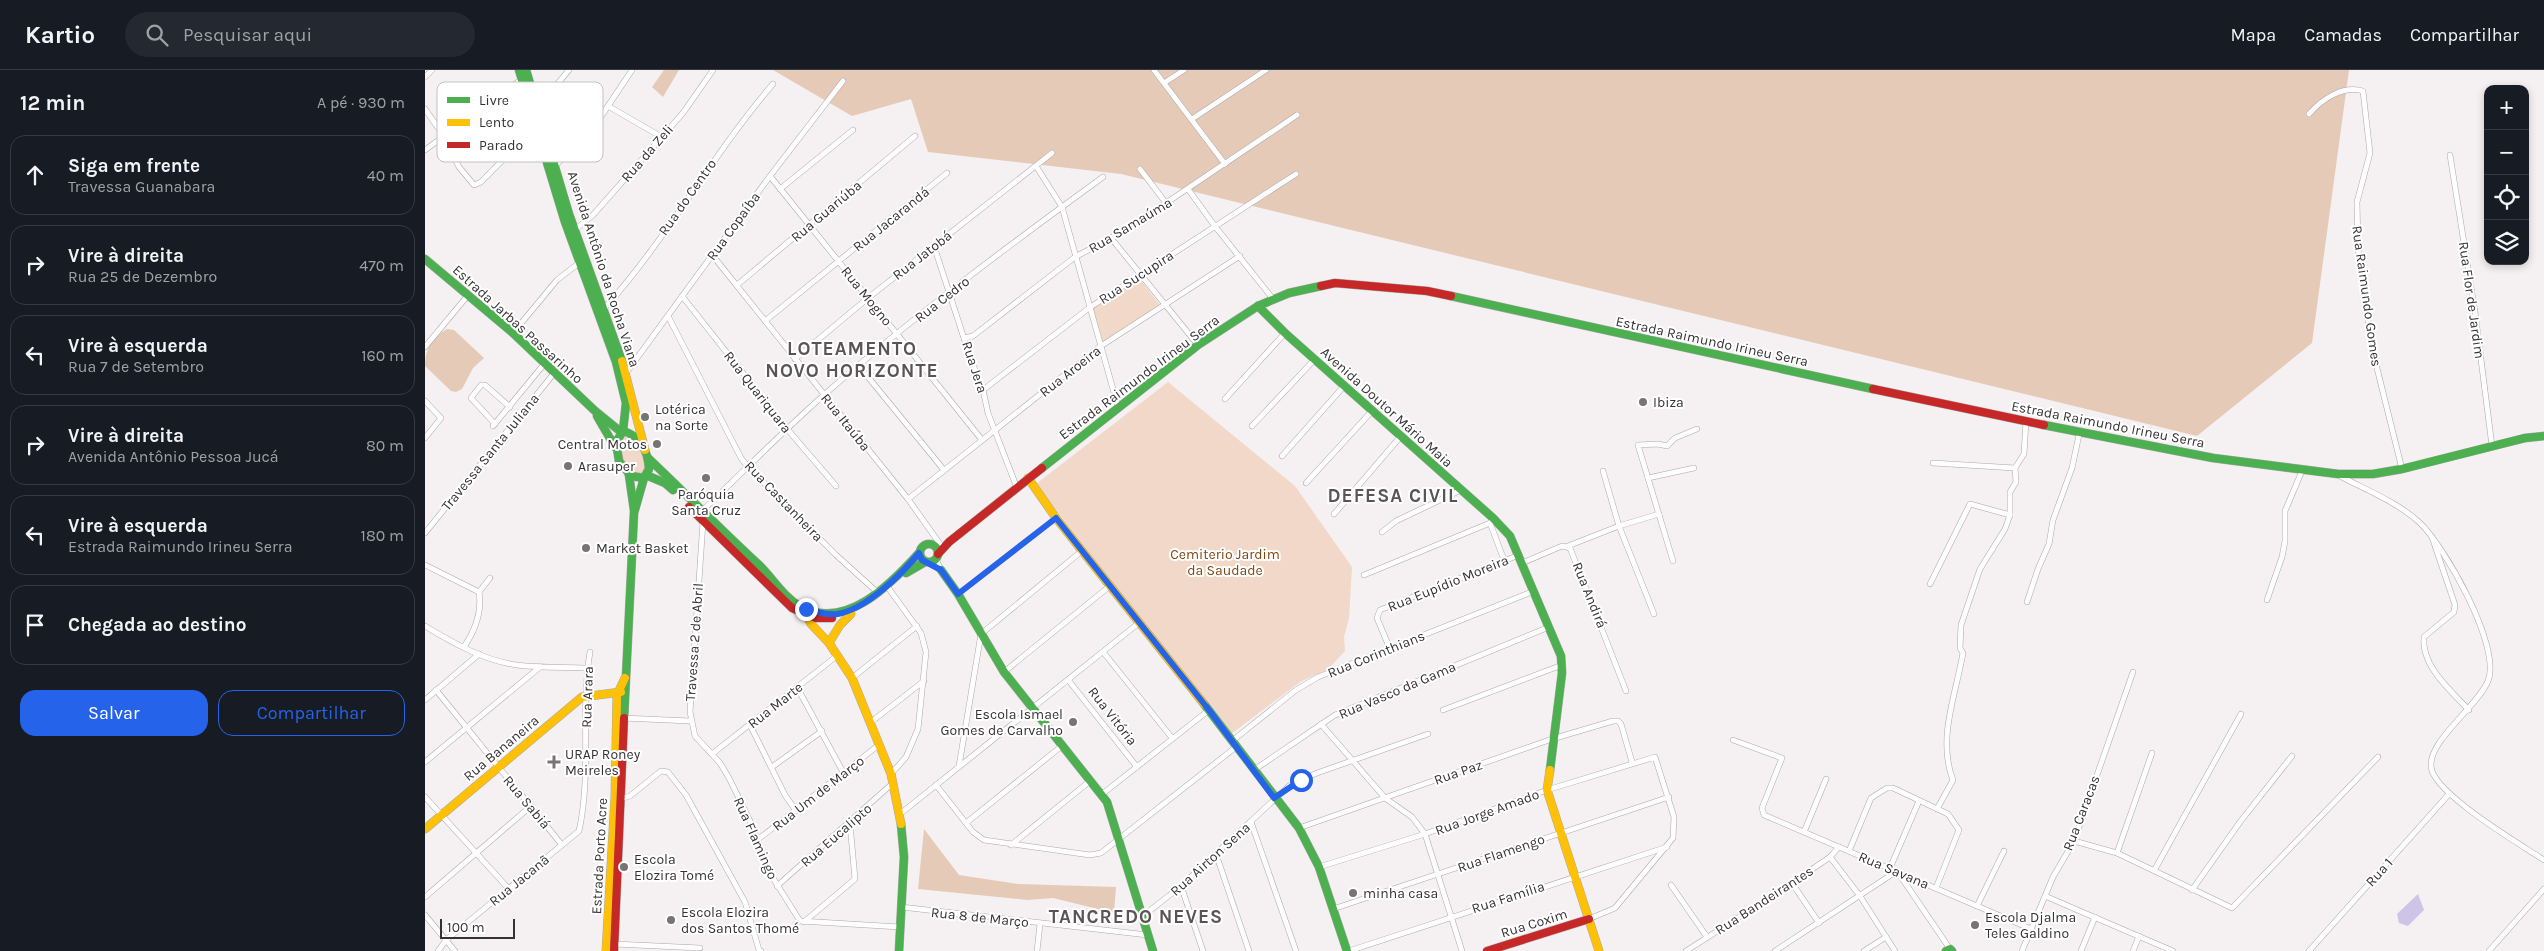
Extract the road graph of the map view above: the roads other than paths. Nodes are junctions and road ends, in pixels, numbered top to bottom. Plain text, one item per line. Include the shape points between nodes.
1 (432, 70) edge
2 (519, 70) edge
3 (526, 70) edge
4 (569, 70) edge
5 (632, 70) edge
6 (713, 70) edge
7 (1154, 70) edge
8 (1184, 70) edge
9 (1266, 70) edge
10 (425, 77) edge
11 (522, 79) junction
12 (843, 80) dead end
13 (518, 82) edge
14 (523, 82) edge
15 (530, 82) edge
16 (559, 82) edge
17 (1164, 83) junction
18 (773, 84) dead end
19 (608, 106) junction
20 (425, 109) edge
21 (603, 114) edge
22 (2309, 114) dead end
23 (1297, 115) dead end
24 (1192, 118) junction
25 (437, 126) edge
26 (853, 130) dead end
27 (661, 136) junction
28 (915, 136) dead end
29 (437, 140) edge
30 (425, 150) edge
31 (1052, 153) dead end
32 (2450, 155) dead end
33 (457, 162) edge
34 (501, 162) edge
35 (548, 162) edge
36 (555, 162) edge
37 (559, 162) edge
38 (1225, 164) junction
39 (556, 165) junction
40 (1036, 166) junction
41 (1140, 169) dead end
42 (947, 173) dead end
43 (1296, 174) dead end
44 (770, 176) junction
45 (1103, 177) dead end
46 (780, 188) junction
47 (1188, 189) junction
48 (1166, 204) junction
49 (1061, 207) junction
50 (809, 225) junction
51 (1214, 226) junction
52 (575, 230) junction
53 (1111, 238) junction
54 (934, 246) junction
55 (713, 256) junction
56 (1240, 256) junction
57 (1075, 257) junction
58 (425, 259) edge
59 (839, 261) junction
60 (579, 262) junction
61 (1141, 275) junction
62 (737, 285) junction
63 (949, 292) junction
64 (469, 294) junction
65 (682, 296) junction
66 (868, 298) junction
67 (1273, 299) junction
68 (1166, 304) junction
69 (1259, 306) junction
70 (1089, 308) junction
71 (602, 311) junction
72 (668, 316) junction
73 (765, 321) junction
74 (513, 333) junction
75 (1285, 333) junction
76 (898, 334) junction
77 (965, 338) junction
78 (1198, 345) junction
79 (1101, 346) junction
80 (425, 347) edge
81 (795, 359) junction
82 (1315, 359) junction
83 (545, 363) junction
84 (859, 366) junction
85 (555, 372) junction
86 (626, 374) junction
87 (1344, 386) junction
88 (983, 390) junction
89 (824, 395) junction
90 (1225, 399) dead end
91 (425, 401) edge
92 (510, 406) junction
93 (1118, 407) junction
94 (594, 410) junction
95 (1372, 411) junction
96 (2026, 420) junction
97 (1252, 426) dead end
98 (1697, 429) dead end
99 (788, 430) junction
100 (995, 430) junction
101 (2080, 430) junction
102 (622, 431) junction
103 (1401, 436) junction
104 (2544, 436) edge
105 (425, 438) edge
106 (982, 440) junction
107 (2492, 446) junction
108 (615, 449) junction
109 (645, 450) junction
110 (1282, 456) dead end
111 (648, 458) junction
112 (1933, 464) dead end
113 (748, 467) junction
114 (1694, 468) dead end
115 (2015, 468) junction
116 (2402, 469) junction
117 (944, 470) junction
118 (1603, 471) dead end
119 (2302, 471) junction
120 (2338, 474) junction
121 (629, 475) junction
122 (645, 476) junction
123 (1027, 478) junction
124 (1648, 478) junction
125 (1306, 483) dead end
126 (836, 486) dead end
127 (1017, 488) junction
128 (1461, 490) junction
129 (908, 499) junction
130 (701, 512) junction
131 (634, 513) junction
132 (1334, 514) dead end
133 (1659, 514) junction
134 (2010, 515) junction
135 (1056, 518) junction
136 (1492, 521) junction
137 (703, 522) junction
138 (1619, 526) junction
139 (425, 532) edge
140 (1382, 532) dead end
141 (2432, 536) junction
142 (949, 542) junction
143 (936, 544) junction
144 (1568, 546) junction
145 (1083, 550) junction
146 (919, 553) junction
147 (1519, 555) junction
148 (937, 556) junction
149 (1504, 560) junction
150 (1673, 561) dead end
151 (926, 562) junction
152 (1522, 563) junction
153 (425, 565) edge
154 (941, 570) junction
155 (761, 572) junction
156 (1364, 575) dead end
157 (490, 578) dead end
158 (1930, 584) dead end
159 (1111, 586) junction
160 (889, 588) junction
161 (1534, 591) junction
162 (479, 592) junction
163 (877, 592) junction
164 (958, 594) junction
165 (2267, 600) dead end
166 (2027, 602) dead end
167 (851, 614) junction
168 (1654, 614) dead end
169 (807, 616) junction
170 (1140, 622) junction
171 (425, 626) edge
172 (917, 626) junction
173 (1549, 627) junction
174 (981, 634) junction
175 (829, 643) junction
176 (464, 647) junction
177 (1390, 649) junction
178 (590, 652) dead end
179 (1104, 653) junction
180 (479, 654) junction
181 (838, 656) junction
182 (1563, 664) junction
183 (540, 667) junction
184 (587, 668) junction
185 (1004, 672) junction
186 (2133, 672) dead end
187 (626, 675) junction
188 (852, 678) junction
189 (924, 681) junction
190 (1069, 681) junction
191 (797, 688) junction
192 (436, 690) junction
193 (1627, 691) dead end
194 (617, 692) junction
195 (596, 695) junction
196 (585, 696) junction
197 (626, 698) junction
198 (425, 700) edge
199 (616, 701) junction
200 (1033, 709) junction
201 (1209, 710) junction
202 (1443, 710) dead end
203 (2469, 710) junction
204 (2241, 714) dead end
205 (621, 717) junction
206 (690, 721) junction
207 (871, 722) junction
208 (1321, 724) junction
209 (751, 725) junction
210 (466, 729) junction
211 (822, 731) junction
212 (1427, 734) dead end
213 (1172, 738) junction
214 (1552, 740) junction
215 (1733, 740) dead end
216 (880, 744) junction
217 (1234, 744) junction
218 (1063, 745) junction
219 (2152, 753) dead end
220 (712, 754) junction
221 (2292, 756) dead end
222 (2377, 757) dead end
223 (1354, 761) junction
224 (425, 762) edge
225 (1632, 762) junction
226 (959, 766) junction
227 (498, 767) junction
228 (772, 767) junction
229 (1137, 767) junction
230 (1255, 770) junction
231 (843, 772) junction
232 (891, 774) junction
233 (1826, 779) dead end
234 (1090, 781) junction
235 (894, 783) junction
236 (936, 785) junction
237 (1547, 790) junction
238 (2449, 794) junction
239 (1101, 795) junction
240 (425, 797) edge
241 (1669, 797) junction
242 (1274, 798) junction
243 (1385, 798) junction
244 (617, 799) junction
245 (1919, 801) junction
246 (531, 806) junction
247 (1937, 809) junction
248 (796, 811) junction
249 (900, 814) junction
250 (441, 816) junction
251 (1251, 822) junction
252 (967, 823) junction
253 (850, 824) junction
254 (1299, 828) junction
255 (425, 829) edge
256 (579, 831) joint
257 (1804, 832) junction
258 (1425, 834) junction
259 (1560, 834) junction
260 (2074, 840) junction
261 (756, 841) junction
262 (1120, 841) junction
263 (562, 845) junction
264 (1011, 846) junction
265 (1667, 847) junction
266 (1839, 847) junction
267 (1849, 851) junction
268 (2004, 851) dead end
269 (2117, 853) junction
270 (475, 854) junction
271 (1216, 854) junction
272 (1830, 857) junction
273 (2544, 860) edge
274 (1319, 867) junction
275 (1890, 868) junction
276 (2155, 869) junction
277 (1897, 872) junction
278 (1439, 874) junction
279 (1574, 876) junction
280 (1792, 883) junction
281 (1671, 885) dead end
282 (777, 886) junction
283 (1181, 886) junction
284 (508, 888) junction
285 (1936, 888) junction
286 (2544, 889) edge
287 (2193, 890) junction
288 (1860, 896) junction
289 (2045, 896) junction
290 (425, 897) edge
291 (1977, 906) junction
292 (901, 908) junction
293 (1333, 909) junction
294 (425, 915) edge
295 (1143, 916) junction
296 (1451, 916) junction
297 (2095, 917) junction
298 (1589, 919) junction
299 (802, 921) junction
300 (1819, 923) junction
301 (1040, 924) junction
302 (900, 927) junction
303 (2031, 928) junction
304 (1148, 936) junction
305 (2139, 936) junction
306 (1707, 937) junction
307 (1886, 937) junction
308 (445, 940) junction
309 (614, 947) edge
310 (700, 948) dead end
311 (665, 949) edge
312 (1949, 950) edge
313 (438, 951) edge
314 (455, 951) edge
315 (605, 951) edge
316 (761, 951) edge
317 (899, 951) edge
318 (1037, 951) edge
319 (1153, 951) edge
320 (1203, 951) edge
321 (1249, 951) edge
322 (1296, 951) edge
323 (1348, 951) edge
324 (1462, 951) edge
325 (1487, 951) edge
326 (1599, 951) edge
327 (1685, 951) edge
328 (1775, 951) edge
329 (1864, 951) edge
330 (1895, 951) edge
331 (2022, 951) edge
332 (2081, 951) edge
333 (2133, 951) edge
334 (2173, 951) edge
335 (2309, 951) edge
336 (2489, 951) edge

1 - 10 street
2 - 11 street, Avenida Antônio da Rocha Viana
3 - 15 street, Avenida Antônio da Rocha Viana
4 - 16 street
5 - 19 street
6 - 27 street, Rua da Zeli
7 - 17 street
8 - 17 street
9 - 24 street
11 - 13 street
11 - 14 street, Avenida Antônio da Rocha Viana
12 - 44 street, Rua Copaíba
17 - 24 street
18 - 71 street, Rua do Centro
19 - 21 street
19 - 27 street
20 - 25 street
22 - 116 street, Rua Raimundo Gomes via 2332,95 2364,92 2370,153 2357,202 2358,249 2374,356
23 - 38 street, Rua Samaúma
24 - 38 street
26 - 46 street
27 - 52 street, Rua da Zeli via 593,215
28 - 50 street, Rua Guariúba
29 - 30 street
31 - 40 street, Rua Jatobá
32 - 107 street, Rua Flor de Jardim
33 - 34 street via 474,185
35 - 60 street, Avenida Antônio da Rocha Viana
36 - 39 street, Avenida Antônio da Rocha Viana
37 - 39 street
38 - 47 street, Rua Samaúma
39 - 52 street, Avenida Antônio da Rocha Viana
40 - 49 street
40 - 54 street, Rua Jatobá
41 - 48 street
42 - 59 street, Rua Jacarandá
43 - 51 street, Rua Sucupira
44 - 46 street, Rua Mogno
44 - 55 street, Rua Copaíba
45 - 49 street, Rua Cedro
46 - 50 street, Rua Mogno
47 - 48 street, Rua Samaúma
47 - 51 street
48 - 53 street, Rua Samaúma
49 - 57 street
49 - 63 street, Rua Cedro
50 - 59 street, Rua Mogno
50 - 62 street, Rua Guariúba
51 - 56 street
51 - 61 street, Rua Sucupira
52 - 71 street, Avenida Antônio da Rocha Viana
53 - 57 street, Rua Samaúma
53 - 61 street
54 - 63 street, Rua Jera
54 - 66 street, Rua Jatobá
55 - 62 street, Rua Itaúba
55 - 65 street, Rua Copaíba
56 - 67 street
56 - 68 street, Rua Aroeira
57 - 70 street
57 - 77 street, Rua Samaúma via 973,336
58 - 64 street, Estrada Jarbas Passarinho
59 - 66 street, Rua Mogno
59 - 73 street, Rua Jacarandá
60 - 74 street via 557,280
60 - 102 street, Avenida Antônio da Rocha Viana via 622,382 626,403
61 - 68 street
61 - 70 street, Rua Sucupira
62 - 73 street, Rua Itaúba
63 - 76 street, Rua Cedro
63 - 77 street, Rua Jera
64 - 74 street, Estrada Jarbas Passarinho
64 - 80 street
65 - 72 street, Rua Copaíba
65 - 99 street, Rua Quariquara
66 - 76 street, Rua Mogno
66 - 81 street, Rua Jatobá
67 - 69 street, Estrada Raimundo Irineu Serra
67 - 96 street, Estrada Raimundo Irineu Serra via 1312,286 1335,283 1427,291 1846,384
68 - 78 street
68 - 79 street, Rua Aroeira
69 - 75 street, Avenida Doutor Mário Maia
69 - 78 street, Estrada Raimundo Irineu Serra
70 - 79 street
70 - 88 street, Rua Sucupira
71 - 86 street, Avenida Antônio da Rocha Viana
72 - 86 street, Rua Copaíba
72 - 113 street, Rua Castanheira
73 - 81 street, Rua Itaúba
74 - 83 street, Estrada Jarbas Passarinho
75 - 82 street, Avenida Doutor Mário Maia
75 - 90 street
76 - 84 street, Rua Cedro
76 - 106 street, Rua Mogno
77 - 88 street, Rua Jera
78 - 93 street, Estrada Raimundo Irineu Serra
79 - 93 street
79 - 100 street, Rua Aroeira
81 - 89 street, Rua Itaúba
82 - 87 street, Avenida Doutor Mário Maia
82 - 97 street
83 - 85 street, Estrada Jarbas Passarinho
83 - 92 street
84 - 89 street, Rua Cedro
84 - 117 street
85 - 94 street, Estrada Jarbas Passarinho
85 - 139 street, Travessa Santa Juliana
86 - 109 street, Avenida Antônio da Rocha Viana
87 - 95 street, Avenida Doutor Mário Maia
87 - 110 street
88 - 100 street, Rua Jera
89 - 99 street, Rua Cedro
89 - 129 street, Rua Itaúba
91 - 105 street via 440,416
92 - 92 street via 485,385 481,385 471,398 494,425
93 - 123 street, Estrada Raimundo Irineu Serra
94 - 102 street, Estrada Jarbas Passarinho
94 - 108 street, Estrada Jarbas Passarinho
95 - 103 street, Avenida Doutor Mário Maia
95 - 125 street
96 - 101 street, Estrada Raimundo Irineu Serra
96 - 115 street via 2024,454
98 - 124 street via 1675,438 1667,446 1638,446
99 - 113 street, Rua Cedro
99 - 126 street, Rua Quariquara
100 - 106 street, Rua Aroeira
100 - 127 street, Rua Jera
101 - 119 street, Estrada Raimundo Irineu Serra via 2213,458
101 - 166 street via 2049,544
102 - 108 street, Avenida Antônio da Rocha Viana
102 - 109 street, Estrada Jarbas Passarinho via 634,435
103 - 128 street, Avenida Doutor Mário Maia
103 - 132 street
104 - 107 street, Estrada Raimundo Irineu Serra
106 - 117 street, Rua Aroeira
107 - 116 street, Estrada Raimundo Irineu Serra
108 - 121 street, Estrada Jarbas Passarinho via 620,464
109 - 111 street, Avenida Antônio da Rocha Viana
111 - 122 street, Estrada Porto Acre via 649,469
111 - 130 street
112 - 115 street
113 - 130 street, Rua Cedro
113 - 163 street, Rua Castanheira
114 - 124 street
115 - 134 street
116 - 120 street, Estrada Raimundo Irineu Serra via 2373,474
117 - 129 street, Rua Aroeira
118 - 138 street
119 - 120 street, Estrada Raimundo Irineu Serra
119 - 165 street via 2285,511 2282,558
120 - 141 street via 2405,511
121 - 122 street
121 - 131 street, Estrada Porto Acre
122 - 131 street, Estrada Porto Acre
122 - 137 street via 671,488
123 - 127 street, Estrada Raimundo Irineu Serra
123 - 135 street
124 - 133 street
127 - 142 street, Estrada Raimundo Irineu Serra
128 - 136 street, Avenida Doutor Mário Maia
128 - 140 street via 1397,521
129 - 143 street, Rua Itaúba
130 - 155 street
131 - 187 street, Estrada Porto Acre
133 - 138 street
133 - 150 street
134 - 158 street via 1970,504
134 - 247 street via 1980,569 1961,625 1960,648 1963,653 1949,713 1948,767 1953,780
135 - 145 street
135 - 164 street
136 - 147 street, Avenida Doutor Mário Maia via 1510,536
136 - 149 street
136 - 156 street
137 - 155 street
137 - 206 street, Travessa 2 de Abril
138 - 144 street
138 - 168 street
141 - 203 street via 2459,578 2488,647 2489,679
141 - 203 street via 2455,605 2454,612 2424,637 2423,644 2431,666
142 - 143 street, Estrada Raimundo Irineu Serra
142 - 148 street, Estrada Raimundo Irineu Serra
143 - 146 street, Estrada Raimundo Irineu Serra via 926,544
143 - 148 street
144 - 152 street, Rua Andirá
144 - 193 street, Rua Andirá
145 - 159 street
145 - 174 street
146 - 151 street
146 - 163 street
147 - 149 street, Rua Eupídio Moreira
147 - 152 street, Avenida Doutor Mário Maia
148 - 151 street
148 - 154 street
149 - 177 street, Rua Eupídio Moreira via 1380,610 1377,614
151 - 154 street
151 - 160 street
152 - 161 street, Avenida Doutor Mário Maia
153 - 162 street
154 - 164 street
155 - 163 street via 795,603 819,613 837,614 851,610
155 - 169 street via 792,608
157 - 162 street
159 - 170 street
159 - 185 street
160 - 167 street via 868,606
160 - 172 street
161 - 173 street, Avenida Doutor Mário Maia
161 - 177 street, Rua Corinthians
162 - 176 street via 477,621
164 - 174 street
167 - 169 street via 823,619
167 - 175 street
169 - 175 street
170 - 179 street
170 - 201 street
171 - 176 street
172 - 188 street
172 - 189 street via 925,641
173 - 182 street, Avenida Doutor Mário Maia
173 - 208 street, Rua Vasco da Gama via 1335,715
174 - 185 street
174 - 226 street
175 - 181 street
176 - 180 street
177 - 217 street, Rua Corinthians via 1305,684
178 - 184 street, Rua Arara
179 - 190 street
179 - 213 street
180 - 183 street via 500,662
180 - 192 street
181 - 188 street
181 - 191 street, Rua Marte
182 - 202 street
182 - 214 street, Avenida Doutor Mário Maia
183 - 184 street
183 - 210 street
184 - 196 street, Rua Arara
185 - 200 street
186 - 260 street, Rua Caracas
187 - 194 street, Estrada Porto Acre
187 - 197 street, Estrada Porto Acre
188 - 207 street
189 - 207 street
189 - 232 street via 913,745
190 - 200 street
190 - 229 street, Rua Vitória
191 - 209 street, Rua Marte
191 - 211 street
192 - 198 street
192 - 210 street, Rua Sabiá
194 - 195 street
194 - 197 street
194 - 199 street, Estrada Porto Acre
195 - 196 street
195 - 199 street
196 - 227 street, Rua Bananeira
196 - 256 street, Rua Arara via 586,733
197 - 199 street
197 - 205 street, Estrada Porto Acre
199 - 205 street, Estrada Porto Acre
200 - 218 street
200 - 226 street
201 - 213 street
201 - 217 street
203 - 238 street via 2437,743 2431,762 2438,781
204 - 276 street
205 - 206 street
205 - 244 street, Estrada Porto Acre
206 - 220 street, Travessa 2 de Abril via 699,742
207 - 216 street
208 - 223 street
208 - 230 street, Rua Vasco da Gama
209 - 220 street, Rua Marte
209 - 228 street
210 - 224 street
210 - 227 street, Rua Sabiá
211 - 228 street
211 - 231 street
212 - 223 street, Rua Airton Sena
213 - 229 street
214 - 225 street, Rua Paz via 1618,721
214 - 237 street, Avenida Doutor Mário Maia
214 - 243 street, Rua Paz
215 - 257 street, Rua Savana via 1782,758 1763,808 1764,815
216 - 231 street, Rua Um de Março
216 - 232 street
217 - 230 street
217 - 262 street, Rua Corinthians
218 - 234 street
218 - 252 street
219 - 269 street
220 - 261 street, Rua Flamingo via 729,778
221 - 287 street via 2240,822
222 - 287 street via 2232,908
223 - 242 street, Rua Airton Sena via 1301,780
223 - 243 street
225 - 237 street, Rua Jorge Amado
225 - 241 street, Rua Jorge Amado via 1655,756
226 - 236 street
227 - 246 street, Rua Sabiá
227 - 250 street, Rua Bananeira
228 - 248 street
229 - 239 street
230 - 242 street
231 - 248 street, Rua Um de Março
232 - 235 street
233 - 257 street
234 - 239 street
234 - 264 street
235 - 249 street
235 - 253 street, Rua Eucalipto
236 - 249 street
236 - 252 street, Rua Corinthians
237 - 258 street, Rua Jorge Amado
237 - 259 street, Avenida Doutor Mário Maia
238 - 273 street
238 - 335 street, Rua 1
239 - 262 street via 1107,802
240 - 250 street
241 - 259 street, Rua Flamengo
241 - 265 street via 1675,829
242 - 251 street, Rua Airton Sena
242 - 254 street
243 - 254 street, Rua Paz
243 - 258 street via 1412,817
244 - 309 street, Estrada Porto Acre
244 - 315 street, Estrada Porto Acre
244 - 316 street via 630,796 661,772 668,772 710,836 745,902 752,932
245 - 247 street
245 - 267 street via 1890,787 1882,790 1870,801
245 - 275 street
246 - 263 street, Rua Sabiá
246 - 270 street
247 - 285 street via 1948,814 1959,830
248 - 261 street, Rua Um de Março
249 - 292 street via 904,857
250 - 255 street, Rua Bananeira
250 - 270 street
251 - 271 street, Rua Airton Sena
251 - 322 street
252 - 264 street, Rua Corinthians via 979,838
253 - 282 street, Rua Eucalipto
253 - 299 street via 855,879
254 - 274 street
256 - 263 street, Rua Jacanã
257 - 266 street, Rua Savana
258 - 274 street, Rua Jorge Amado
258 - 278 street
259 - 278 street, Rua Flamengo
259 - 279 street, Avenida Doutor Mário Maia
260 - 269 street
260 - 289 street, Rua Caracas
261 - 282 street, Rua Flamingo
262 - 264 street, Rua Corinthians via 1095,855
262 - 295 street
263 - 284 street, Rua Jacanã
265 - 279 street, Rua Família
265 - 298 street via 1615,908
266 - 267 street, Rua Savana
266 - 272 street, Rua Bandeirantes
267 - 275 street, Rua Savana
268 - 291 street
269 - 276 street
270 - 284 street
270 - 290 street
271 - 283 street, Rua Airton Sena
271 - 321 street
272 - 280 street, Rua Bandeirantes
272 - 288 street
274 - 293 street
275 - 277 street, Rua Savana
276 - 287 street
277 - 285 street, Rua Savana
277 - 288 street
277 - 312 street
278 - 293 street, Rua Flamengo
278 - 296 street
279 - 296 street, Rua Família
279 - 298 street, Avenida Doutor Mário Maia
280 - 300 street
280 - 306 street, Rua Bandeirantes
281 - 306 street
282 - 299 street, Rua Flamingo
283 - 295 street, Rua Airton Sena
283 - 320 street
284 - 308 street, Rua Jacanã
285 - 291 street, Rua Savana
286 - 336 street
288 - 300 street
288 - 307 street
289 - 297 street
289 - 303 street, Rua Caracas
291 - 303 street, Rua Savana
292 - 301 street, Rua 8 de Março
292 - 302 street
293 - 323 street
294 - 308 street
295 - 304 street
296 - 323 street, Rua Família
296 - 324 street
297 - 305 street
297 - 332 street
298 - 325 street, Rua Coxim
298 - 326 street, Avenida Doutor Mário Maia
299 - 302 street
300 - 328 street
301 - 304 street, Rua 8 de Março
301 - 318 street
302 - 317 street
303 - 331 street, Rua Caracas
304 - 319 street
305 - 333 street
305 - 334 street
306 - 327 street, Rua Bandeirantes
307 - 329 street
307 - 330 street
308 - 313 street, Rua Jacanã
308 - 314 street
309 - 311 street
310 - 311 street

